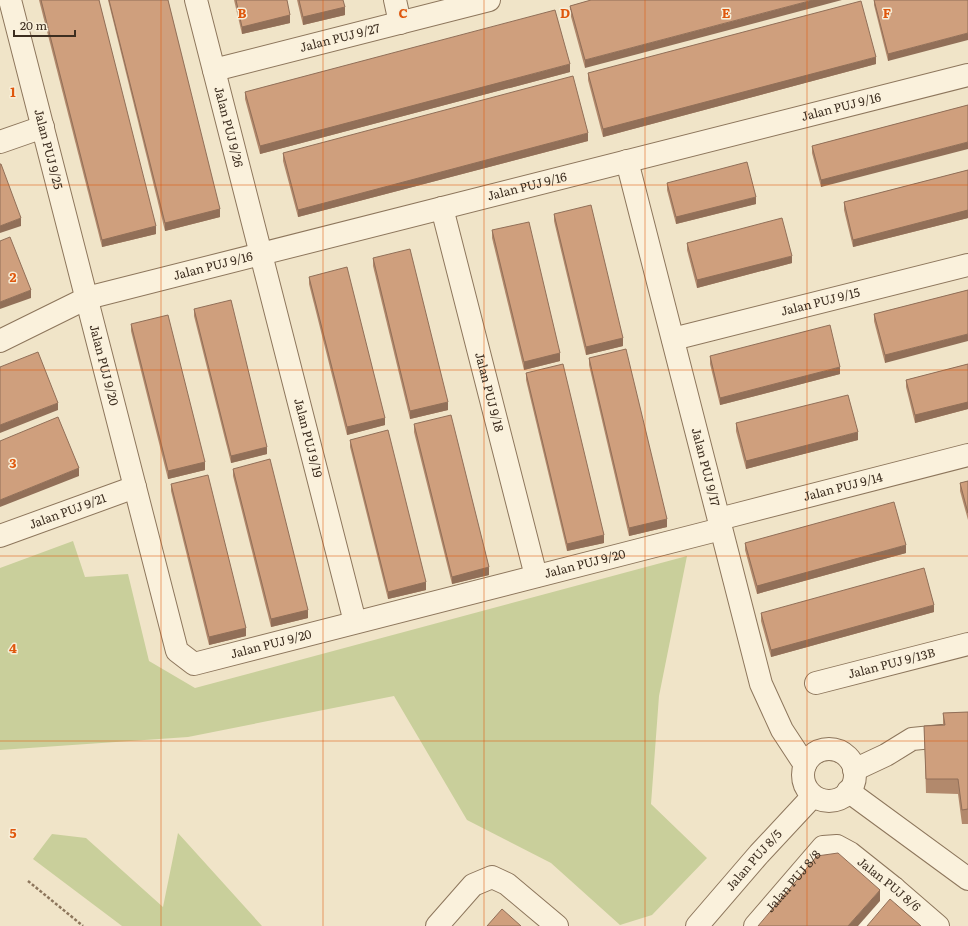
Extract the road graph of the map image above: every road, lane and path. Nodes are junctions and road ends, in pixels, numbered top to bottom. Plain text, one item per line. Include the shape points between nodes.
1 (10, 0) edge
2 (196, 0) edge
3 (395, 0) edge
4 (489, 0) edge
5 (400, 23) junction
6 (214, 70) junction
7 (968, 75) edge
8 (43, 126) junction
9 (0, 142) edge
10 (627, 162) junction
11 (442, 208) junction
12 (261, 254) junction
13 (968, 265) edge
14 (87, 298) junction
15 (673, 340) junction
16 (0, 341) edge
17 (968, 455) edge
18 (135, 487) junction
19 (720, 524) junction
20 (0, 536) edge
21 (536, 576) junction
22 (355, 622) junction
23 (968, 644) edge
24 (816, 683) dead end
25 (942, 736) edge
26 (805, 764) junction
27 (854, 770) junction
28 (848, 791) junction
29 (813, 796) junction
30 (837, 846) joint
31 (968, 879) edge
32 (28, 881) dead end
33 (894, 888) junction
34 (83, 926) edge
35 (437, 926) edge
36 (557, 926) edge
37 (697, 926) edge
38 (755, 926) edge
39 (862, 926) edge
40 (938, 926) edge

1 - 8 street, Jalan PUJ 9/25
2 - 6 street, Jalan PUJ 9/26
3 - 5 street
4 - 5 street, Jalan PUJ 9/27
5 - 6 street, Jalan PUJ 9/27
6 - 12 street, Jalan PUJ 9/26
7 - 10 street, Jalan PUJ 9/16
8 - 9 street
8 - 14 street, Jalan PUJ 9/25
10 - 11 street, Jalan PUJ 9/16
10 - 15 street, Jalan PUJ 9/17
11 - 12 street, Jalan PUJ 9/16
11 - 21 street, Jalan PUJ 9/18
12 - 14 street, Jalan PUJ 9/16
12 - 22 street, Jalan PUJ 9/19
13 - 15 street, Jalan PUJ 9/15
14 - 16 street, Jalan PUJ 9/16
14 - 18 street, Jalan PUJ 9/20
15 - 19 street, Jalan PUJ 9/17
17 - 19 street, Jalan PUJ 9/14
18 - 20 street, Jalan PUJ 9/21
18 - 22 street, Jalan PUJ 9/20 via 177,651 194,664
19 - 21 street, Jalan PUJ 9/20
19 - 26 street, Jalan PUJ 9/17 via 761,684 782,730
21 - 22 street, Jalan PUJ 9/20
23 - 24 street, Jalan PUJ 9/13B
25 - 27 street via 912,739
26 - 27 street via 816,752 831,749 846,756
26 - 29 street via 804,781
27 - 28 street via 854,778
28 - 29 street via 836,799 820,799
28 - 31 street
29 - 37 street, Jalan PUJ 8/5
30 - 33 street, Jalan PUJ 8/6 via 850,853
30 - 38 street, Jalan PUJ 8/8 via 824,847
32 - 34 path
33 - 39 street
33 - 40 street, Jalan PUJ 8/6
35 - 36 street via 473,885 492,877 507,884

